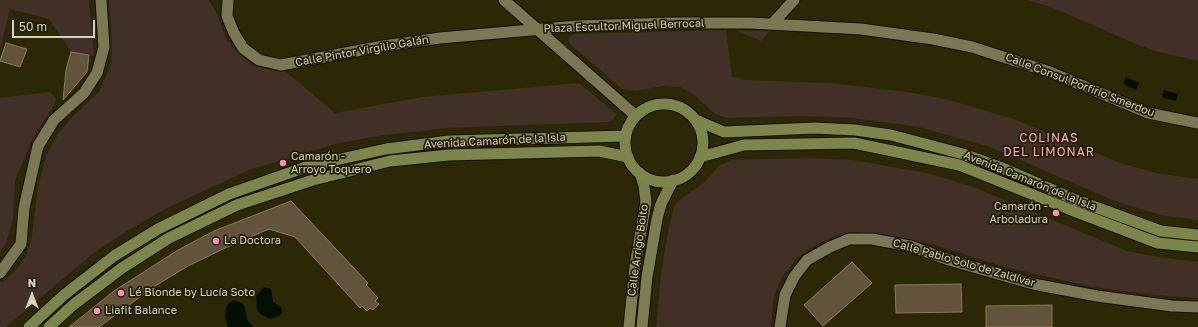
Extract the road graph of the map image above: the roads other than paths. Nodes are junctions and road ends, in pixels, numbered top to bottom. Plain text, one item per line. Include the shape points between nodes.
1 (101, 0) edge
2 (228, 0) edge
3 (504, 0) edge
4 (794, 0) edge
5 (772, 24) junction
6 (536, 28) junction
7 (636, 116) junction
8 (696, 120) junction
9 (1198, 123) edge
10 (626, 136) junction
11 (628, 157) junction
12 (700, 157) junction
13 (640, 173) junction
14 (673, 180) junction
15 (1198, 235) edge
16 (1198, 248) edge
17 (0, 273) edge
18 (1198, 307) edge
19 (29, 327) edge
20 (49, 327) edge
21 (629, 327) edge
22 (642, 327) edge
23 (780, 327) edge

1 - 17 street via 104,47 97,73 84,93 54,120 38,146 24,208 21,244
2 - 6 street, Calle Pintor Virgilio Galán via 227,16 243,48 259,60 282,64 383,46
3 - 6 street
4 - 5 street
5 - 6 street, Plaza Escultor Miguel Berrocal via 669,23
5 - 9 street, Calle Consul Porfirio Smerdou via 898,33 972,47 1050,72 1148,113
6 - 7 street, Plaza Escultor Miguel Berrocal
7 - 8 main road via 647,108 660,104 674,105 686,110
7 - 10 main road via 629,125
8 - 12 main road via 703,144
8 - 15 main road, Avenida Camarón de la Isla via 724,132 815,128 891,135 963,154 1161,231
10 - 11 main road via 625,147
10 - 19 main road, Avenida Camarón de la Isla via 449,141 386,149 309,166 229,194 158,229 114,256
11 - 13 main road
11 - 20 main road, Avenida Camarón de la Isla via 599,151 449,155 390,161 313,180 237,205 169,238 122,268 73,305
12 - 14 main road via 685,175
12 - 16 main road, Avenida Camarón de la Isla via 744,145 815,143 854,144 906,153 960,165 1158,243
13 - 14 main road via 656,180
13 - 21 main road, Calle Arrigo Boito via 646,202 635,266
14 - 22 main road, Calle Arrigo Boito via 657,219
18 - 23 street, Calle Pablo Solo de Zaldívar via 1097,296 1033,284 910,246 872,239 849,239 806,260 785,295

